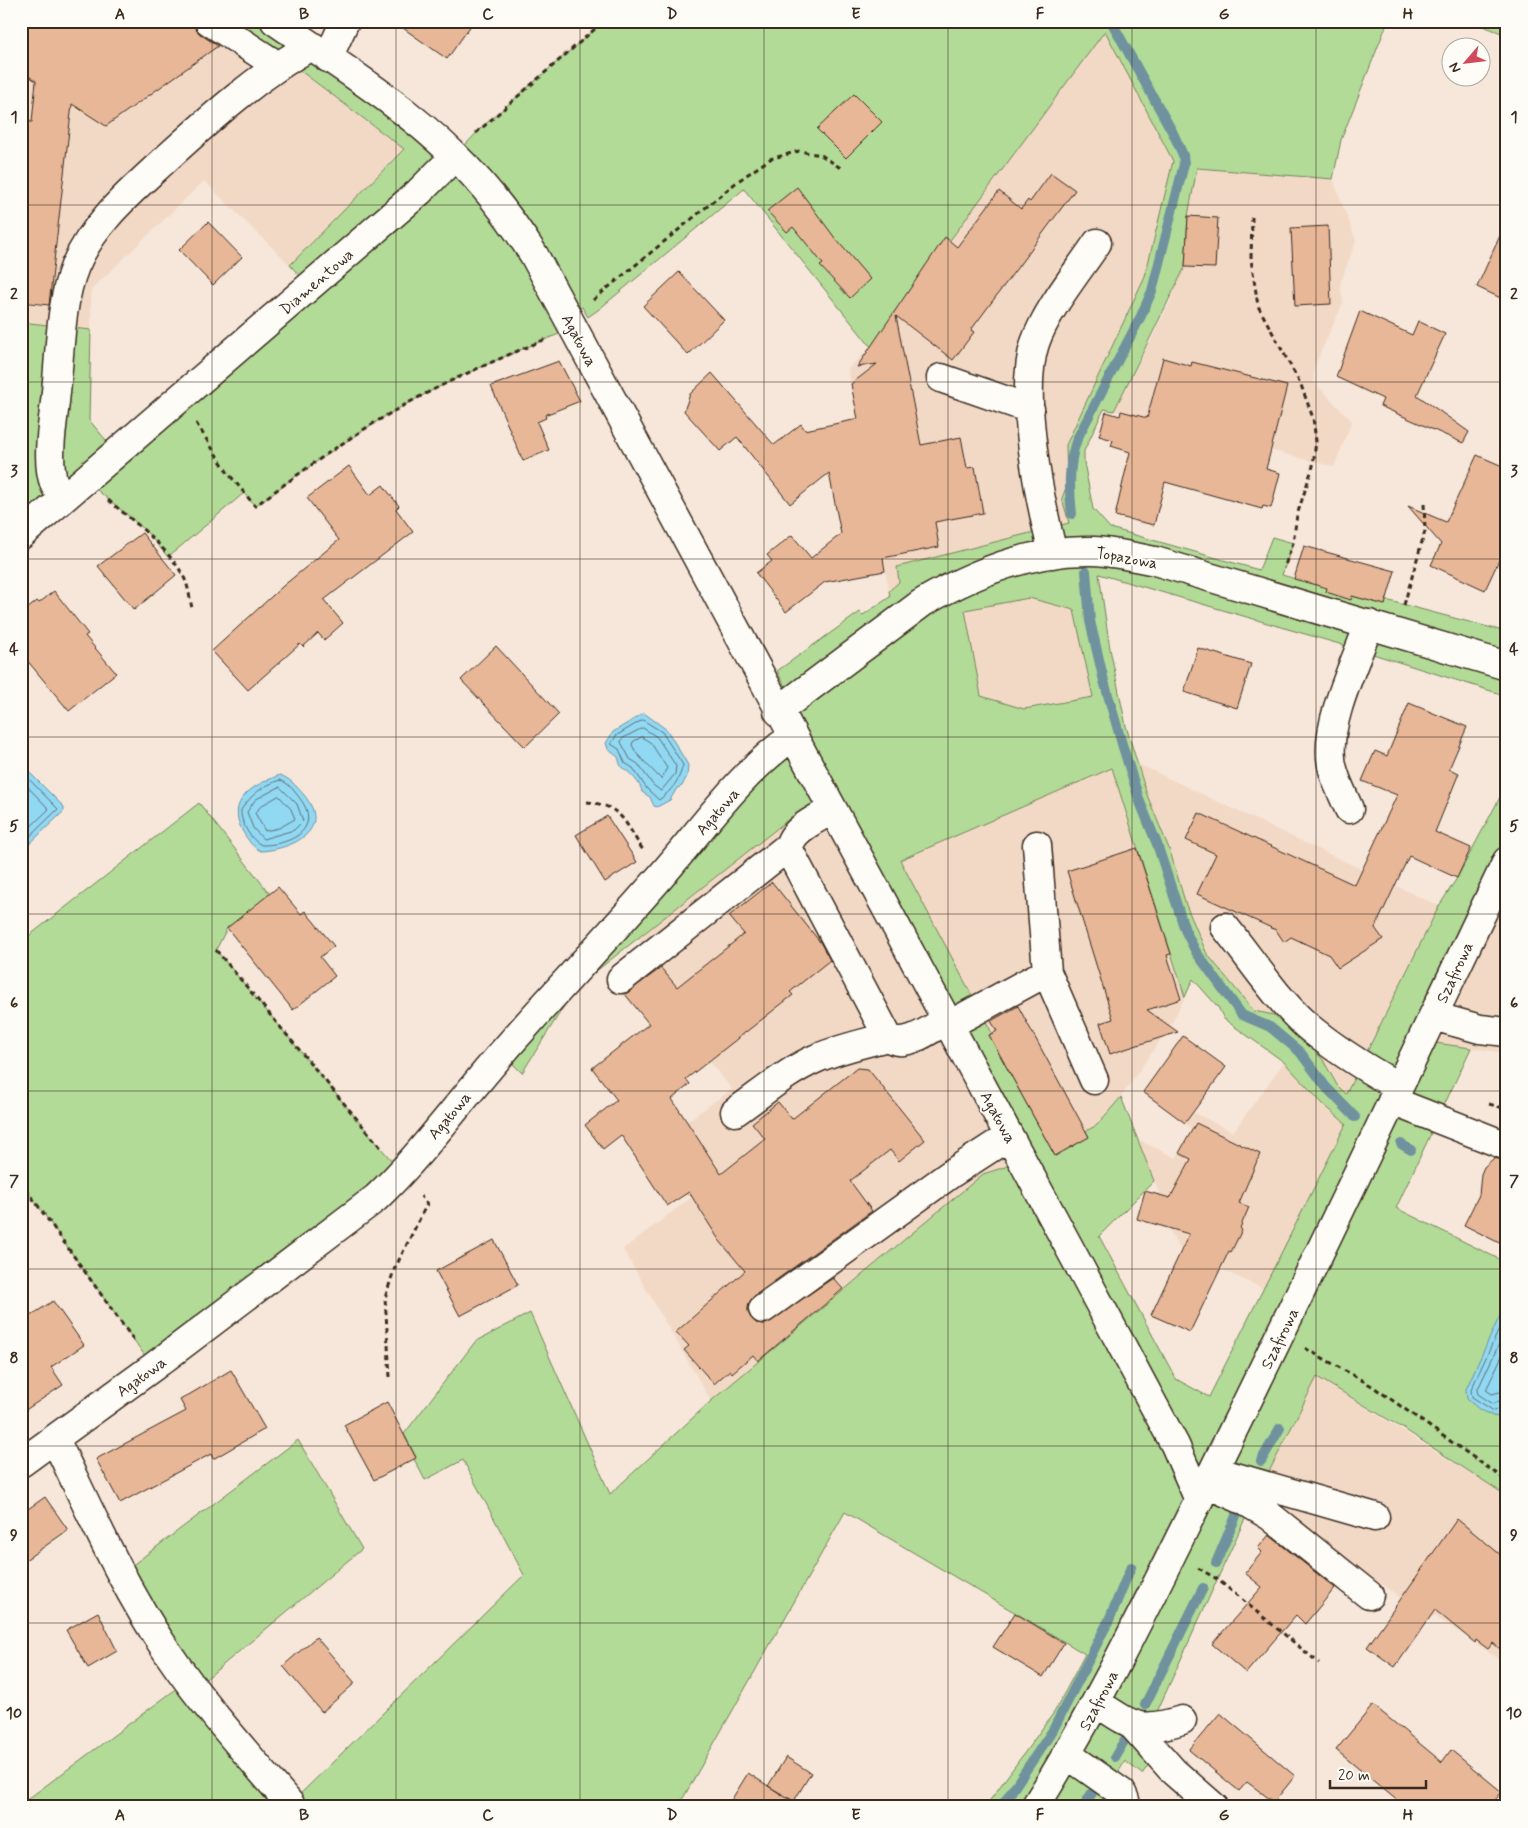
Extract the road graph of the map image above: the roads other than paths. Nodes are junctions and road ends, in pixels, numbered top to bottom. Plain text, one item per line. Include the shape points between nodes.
1 (209, 21) edge
2 (275, 21) edge
3 (345, 21) edge
4 (320, 52) junction
5 (278, 66) junction
6 (455, 156) junction
7 (1097, 243) dead end
8 (941, 378) dead end
9 (1030, 409) junction
10 (62, 499) junction
11 (21, 535) edge
12 (1053, 554) junction
13 (1369, 624) junction
14 (1507, 666) edge
15 (778, 711) junction
16 (792, 737) junction
17 (1349, 809) dead end
18 (832, 810) junction
19 (1037, 845) dead end
20 (789, 846) junction
21 (1507, 861) edge
22 (1497, 903) edge
23 (1225, 927) dead end
24 (1047, 972) junction
25 (621, 979) dead end
26 (1433, 1016) junction
27 (947, 1022) junction
28 (1507, 1032) edge
29 (888, 1037) junction
30 (1094, 1080) dead end
31 (1396, 1094) junction
32 (735, 1112) dead end
33 (1009, 1136) junction
34 (1507, 1146) edge
35 (763, 1309) dead end
36 (55, 1439) junction
37 (21, 1462) edge
38 (1206, 1485) junction
39 (1375, 1517) dead end
40 (1369, 1595) dead end
41 (1097, 1703) junction
42 (1182, 1720) dead end
43 (1133, 1726) junction
44 (1068, 1755) junction
45 (290, 1804) dead end
46 (1035, 1807) edge
47 (1121, 1807) edge
48 (1214, 1807) edge

1 - 5 street
2 - 4 street, Agatowa
3 - 4 street
4 - 5 street
4 - 6 street, Agatowa via 411,117
5 - 10 street via 201,127 117,204 75,266 62,327 50,454 53,482
6 - 10 street, Diamentowa via 419,192
6 - 15 street, Agatowa via 520,233
7 - 9 street via 1047,319 1036,342 1030,373
8 - 9 street
9 - 12 street via 1040,497
10 - 11 street, Diamentowa
12 - 13 street, Topazowa via 1088,551 1155,561
12 - 15 street, Topazowa via 1006,565 939,593
13 - 14 street, Topazowa
13 - 17 street via 1332,732 1333,771
15 - 16 street, Agatowa
16 - 18 street, Agatowa
16 - 36 street, Agatowa via 760,762 376,1198
18 - 20 street via 797,833
18 - 27 street, Agatowa
19 - 24 street
20 - 25 street
20 - 29 street via 790,855
21 - 22 street, Szafirowa
22 - 26 street, Szafirowa
23 - 31 street via 1306,1024
24 - 27 street
24 - 30 street
26 - 28 street
26 - 31 street, Szafirowa
27 - 29 street via 905,1041
27 - 33 street, Agatowa
29 - 32 street via 814,1060 788,1074
31 - 34 street
31 - 38 street, Szafirowa
33 - 35 street via 952,1173
33 - 38 street, Agatowa via 1175,1445
36 - 37 street, Agatowa
36 - 45 street via 120,1568 167,1651
38 - 39 street via 1305,1498
38 - 40 street via 1243,1500 1270,1516
38 - 41 street, Szafirowa
41 - 43 street
41 - 44 street, Szafirowa
42 - 43 street via 1153,1728
43 - 48 street via 1174,1772
44 - 46 street, Szafirowa
44 - 47 street via 1122,1793 1125,1800

